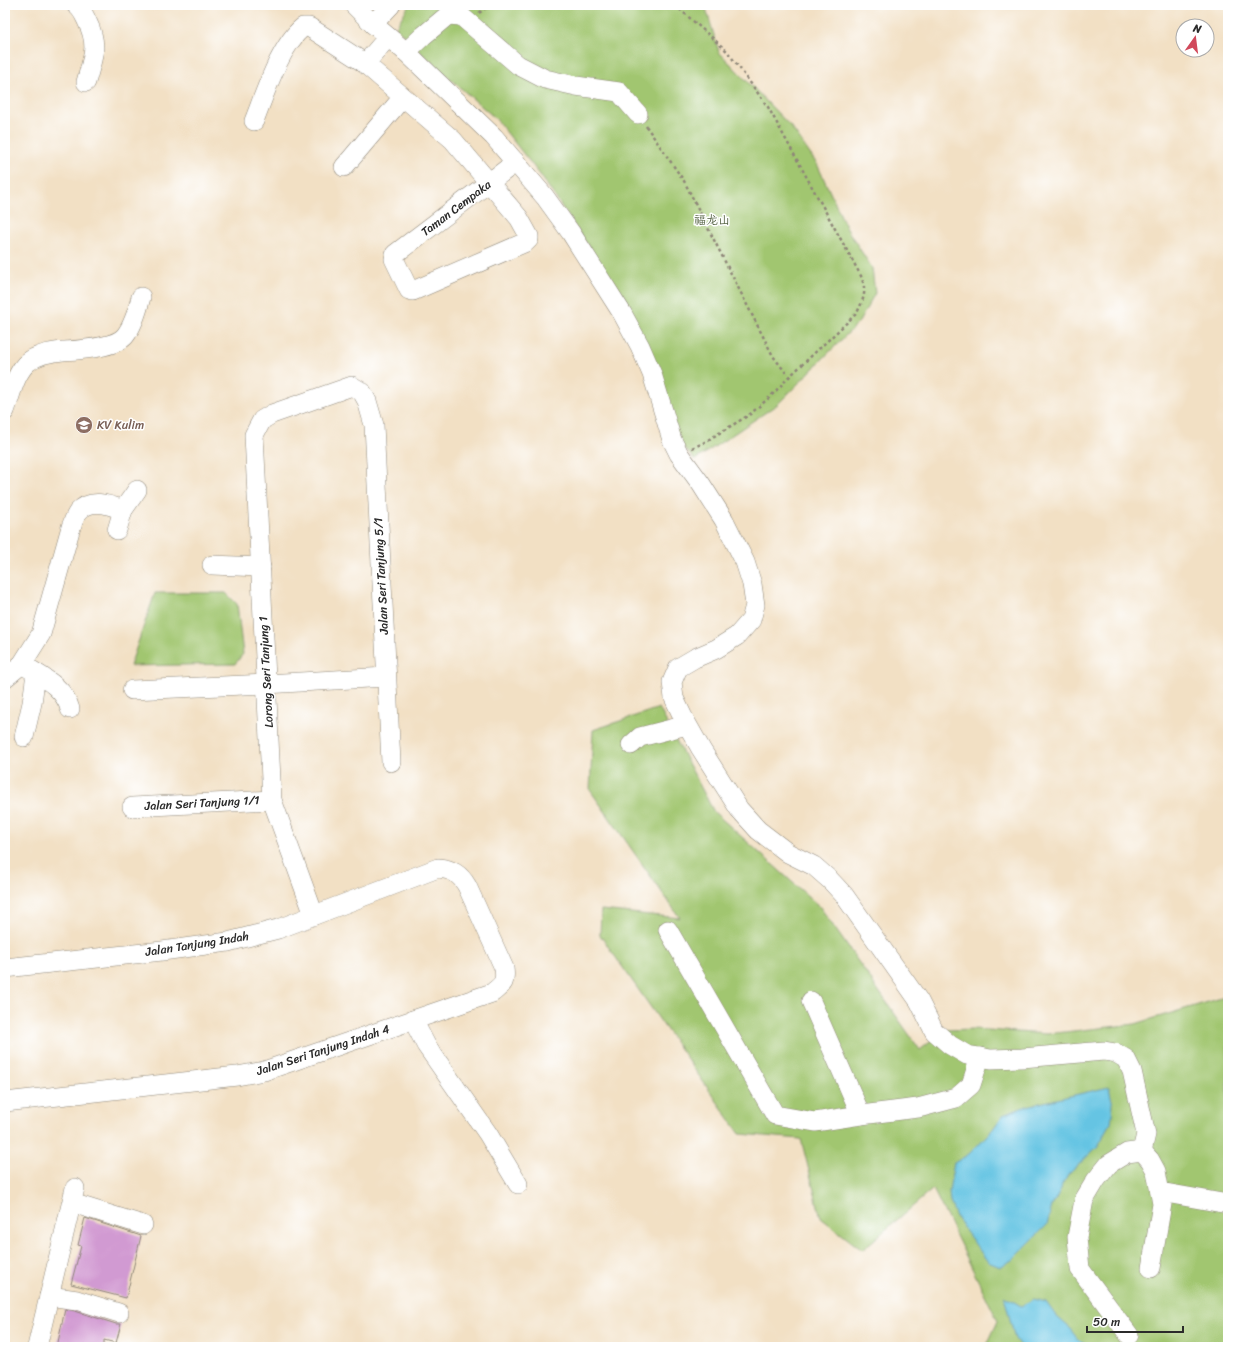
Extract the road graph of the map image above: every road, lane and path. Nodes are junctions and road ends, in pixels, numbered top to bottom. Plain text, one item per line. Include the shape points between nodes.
1 (76, 5) edge
2 (354, 5) edge
3 (391, 5) edge
4 (675, 5) edge
5 (450, 10) edge
6 (373, 24) junction
7 (388, 37) junction
8 (406, 52) junction
9 (365, 64) junction
10 (86, 82) dead end
11 (403, 97) junction
12 (638, 114) joint
13 (254, 121) dead end
14 (516, 162) junction
15 (344, 167) dead end
16 (490, 183) junction
17 (141, 297) dead end
18 (789, 377) junction
19 (5, 411) edge
20 (260, 423) joint
21 (679, 454) junction
22 (137, 490) dead end
23 (124, 510) junction
24 (116, 530) dead end
25 (212, 565) dead end
26 (261, 567) junction
27 (29, 669) junction
28 (386, 677) junction
29 (5, 678) edge
30 (266, 684) junction
31 (132, 690) dead end
32 (70, 709) dead end
33 (687, 724) junction
34 (24, 737) dead end
35 (632, 745) dead end
36 (390, 762) dead end
37 (272, 800) junction
38 (132, 807) dead end
39 (449, 869) joint
40 (314, 915) junction
41 (668, 930) dead end
42 (5, 968) edge
43 (811, 1000) dead end
44 (413, 1020) junction
45 (980, 1057) junction
46 (5, 1102) edge
47 (862, 1115) junction
48 (1142, 1151) junction
49 (518, 1184) dead end
50 (1160, 1192) junction
51 (1228, 1204) edge
52 (143, 1225) dead end
53 (1151, 1268) dead end
54 (50, 1296) junction
55 (118, 1313) dead end
56 (1130, 1335) dead end
57 (37, 1347) edge

1 - 10 street via 80,8 95,42
2 - 6 street
3 - 6 street
4 - 18 path via 727,51 768,108 861,276 865,288 864,299 857,313
5 - 8 street
5 - 12 street via 518,65 545,79 619,92
6 - 7 street
7 - 8 street
7 - 9 street
8 - 14 street via 494,137
9 - 11 street
9 - 13 street via 309,27 303,27 289,43 271,77
11 - 15 street
11 - 16 street via 453,140
12 - 18 path via 684,182 774,356
14 - 16 street, Taman Cempaka
14 - 21 street via 571,233 622,313 652,374 672,440
16 - 16 street, Taman Cempaka via 519,218 529,239 413,291 409,290 394,254
17 - 19 street via 137,312 124,337 106,346 57,351 40,355 28,362 19,372
18 - 21 path via 770,398 749,415 703,443
20 - 26 street, Lorong Seri Tanjung 1 via 254,435
20 - 28 street, Jalan Seri Tanjung 5/1 via 272,414 352,386 362,392 367,402 374,425
21 - 33 street via 724,520 745,562 752,584 754,605 751,620 737,636 678,668 672,682 674,698
22 - 23 street
23 - 24 street
23 - 27 street via 99,503 87,505 77,513
25 - 26 street
26 - 30 street, Lorong Seri Tanjung 1
27 - 29 street
27 - 32 street via 63,693
27 - 34 street via 32,703
28 - 30 street
28 - 36 street, Jalan Seri Tanjung 5/1
30 - 31 street
30 - 37 street, Lorong Seri Tanjung 1
33 - 35 street via 640,737
33 - 45 street via 739,809 758,830 788,853 814,866 844,895 919,1001 934,1031 967,1055
37 - 38 street, Jalan Seri Tanjung 1/1
37 - 40 street, Lorong Seri Tanjung 1
39 - 40 street, Jalan Tanjung Indah via 438,868
39 - 44 street, Jalan Seri Tanjung Indah 4 via 462,877 467,886 504,968 506,978 492,993
40 - 42 street, Jalan Tanjung Indah via 278,929 228,942
41 - 47 street via 775,1115 815,1122
43 - 47 street
44 - 46 street, Jalan Seri Tanjung Indah 4 via 264,1071
44 - 49 street
45 - 47 street via 971,1085 956,1098 918,1108
45 - 48 street via 990,1059 1116,1053 1126,1059 1132,1071 1146,1134
48 - 50 street via 1156,1171
48 - 56 street via 1127,1153 1109,1164 1096,1180 1084,1200 1077,1237 1080,1269
50 - 51 street
50 - 53 street via 1162,1204
52 - 54 street via 73,1195
54 - 55 street via 77,1300
54 - 57 street

